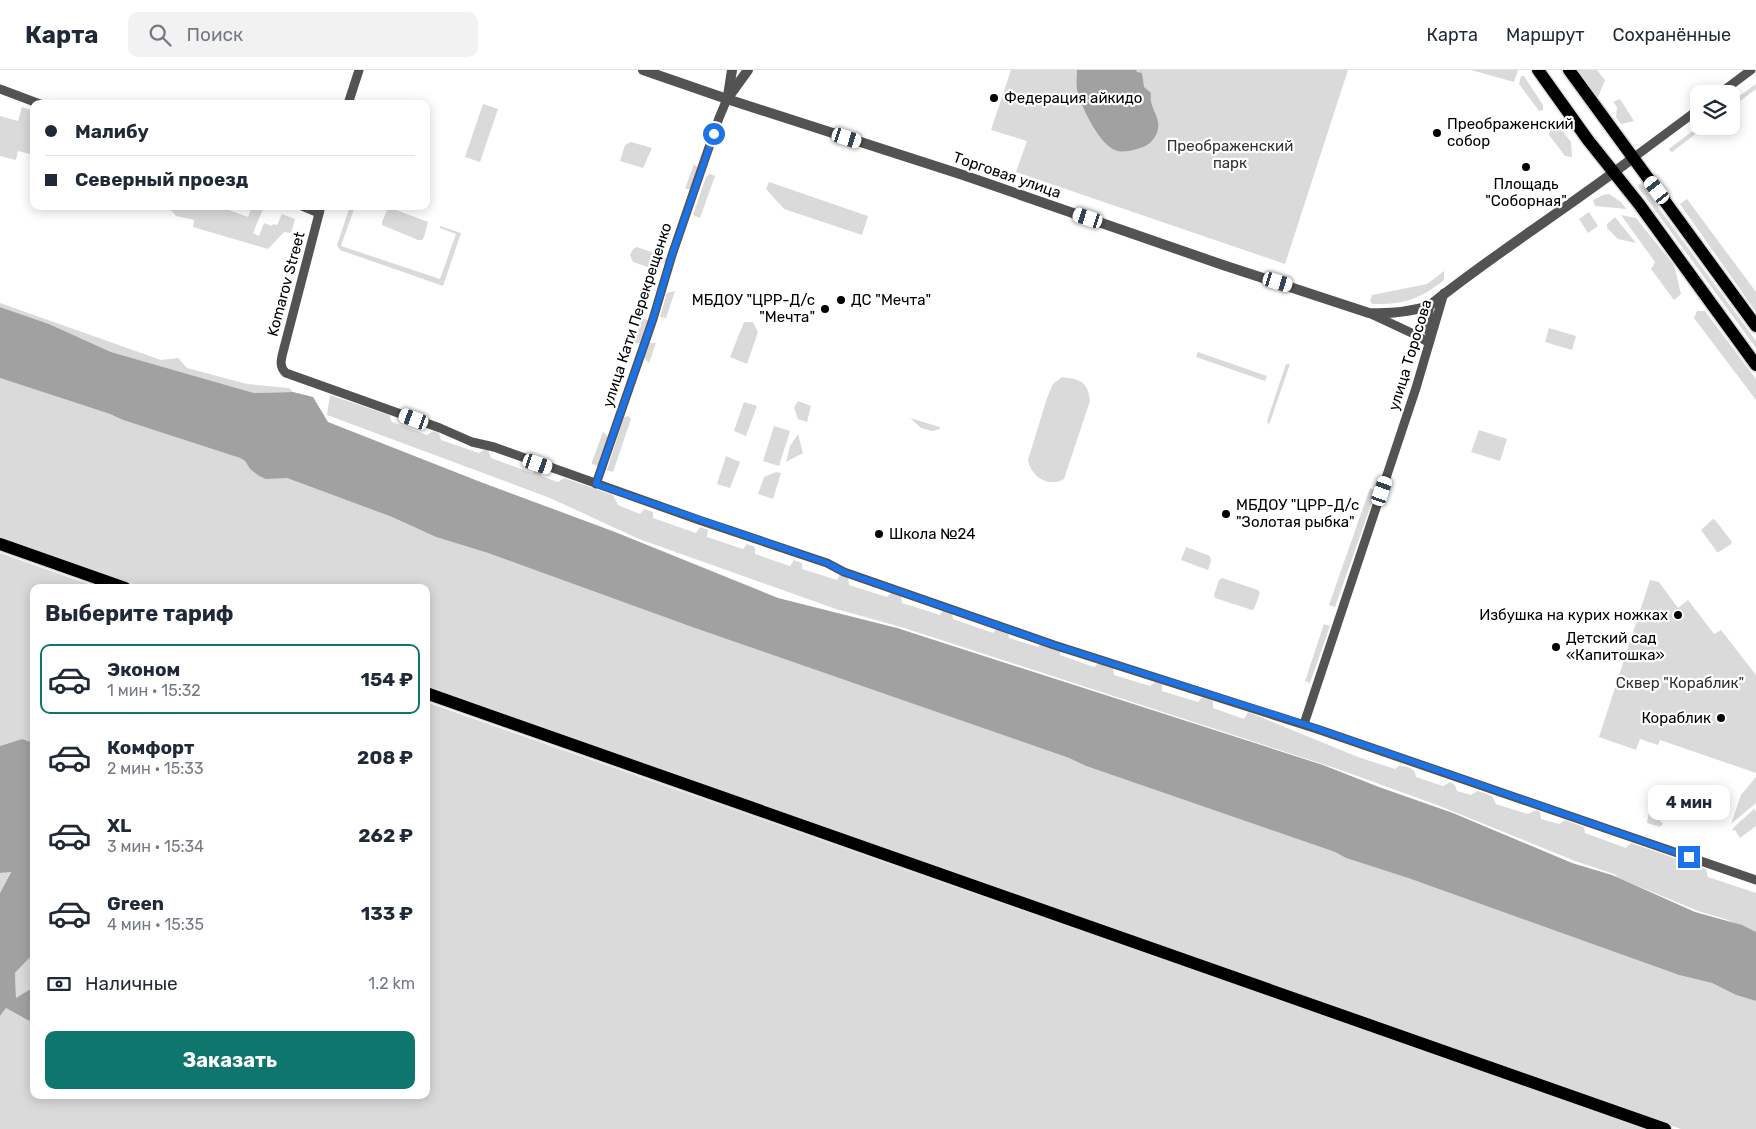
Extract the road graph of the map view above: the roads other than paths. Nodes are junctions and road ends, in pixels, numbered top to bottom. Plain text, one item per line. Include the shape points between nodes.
1 (359, 70) edge
2 (643, 70) edge
3 (732, 70) edge
4 (748, 70) edge
5 (1538, 70) edge
6 (1569, 70) edge
7 (1751, 70) edge
8 (1731, 85) edge
9 (0, 89) edge
10 (727, 99) junction
11 (30, 100) edge
12 (349, 100) edge
13 (1690, 116) edge
14 (1633, 158) junction
15 (1614, 173) junction
16 (320, 210) edge
17 (1444, 293) junction
18 (1429, 306) junction
19 (1370, 313) junction
20 (1436, 318) junction
21 (1756, 326) edge
22 (1429, 343) junction
23 (1756, 366) edge
24 (596, 484) junction
25 (0, 544) edge
26 (114, 584) edge
27 (430, 694) edge
28 (1304, 724) junction
29 (1756, 880) edge
30 (1665, 1129) edge

1 - 12 street
2 - 10 street, Торговая улица
3 - 10 street, улица Кати Перекрещенко
4 - 10 street, улица Кати Перекрещенко
5 - 15 main road
6 - 14 main road
7 - 8 street
9 - 11 street
10 - 19 street, Торговая улица via 964,175
10 - 24 street, улица Кати Перекрещенко
13 - 14 street, улица Торосова
14 - 15 street, улица Торосова
14 - 21 main road
15 - 17 street, улица Торосова
15 - 23 main road
16 - 24 street, Komarov Street via 280,363 282,370 472,442
17 - 18 street, Торговая улица
17 - 20 street, улица Торосова
18 - 19 street, Торговая улица via 1391,314
18 - 20 street
18 - 22 street
19 - 22 street
20 - 22 street, улица Торосова
22 - 28 street, улица Торосова
24 - 28 street via 1054,645
25 - 26 main road
27 - 30 main road
28 - 29 street

